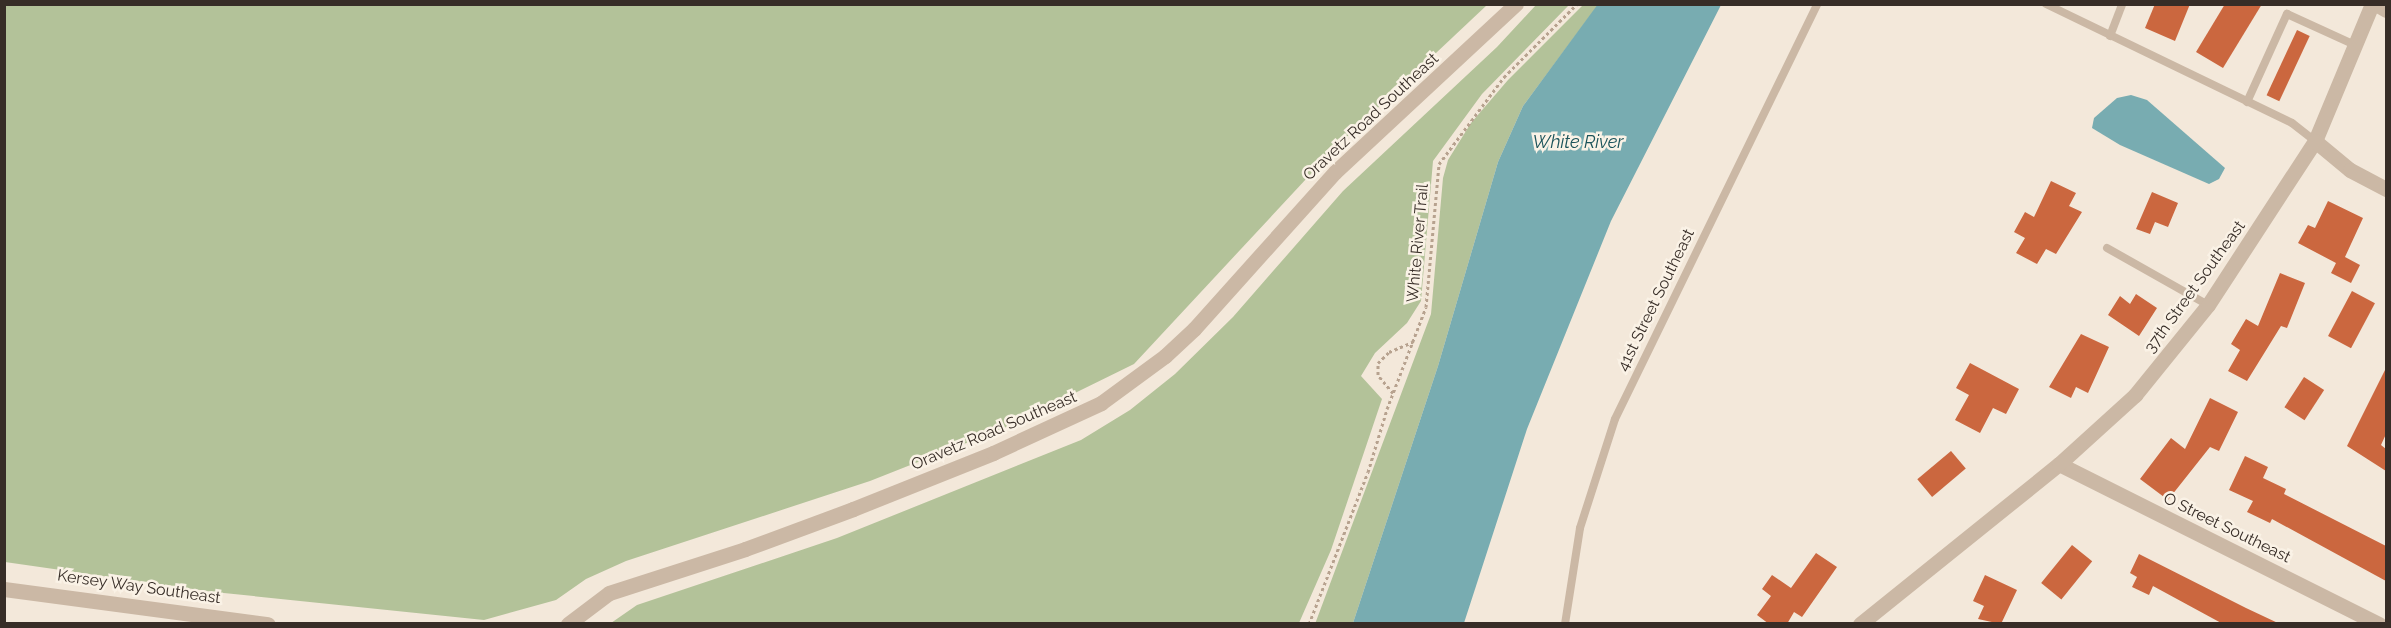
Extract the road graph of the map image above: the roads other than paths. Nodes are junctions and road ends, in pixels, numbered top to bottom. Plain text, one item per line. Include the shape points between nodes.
1 (1516, 4) edge
2 (1817, 4) edge
3 (2046, 4) edge
4 (2122, 4) edge
5 (2374, 4) edge
6 (2386, 9) edge
7 (2110, 36) junction
8 (2355, 45) junction
9 (2247, 102) junction
10 (2315, 141) junction
11 (2386, 189) edge
12 (2107, 248) dead end
13 (2208, 305) junction
14 (2059, 464) junction
15 (4, 589) edge
16 (268, 624) edge
17 (568, 624) edge
18 (1565, 624) edge
19 (1860, 624) edge
20 (2379, 624) edge

1 - 17 street, Oravetz Road Southeast via 1335,172 1194,329 1101,404 993,453 853,509 609,593
2 - 18 lane, 41st Street Southeast via 1615,419 1580,528
3 - 7 lane
4 - 7 lane
5 - 6 street
5 - 8 street, 37th Street Southeast
7 - 9 lane
8 - 9 lane via 2287,14
8 - 10 street, 37th Street Southeast
9 - 10 lane via 2292,123
10 - 11 street via 2350,170
10 - 13 street, 37th Street Southeast
12 - 13 lane
13 - 14 street, 37th Street Southeast via 2135,395
14 - 19 street, 37th Street Southeast
14 - 20 street, O Street Southeast
15 - 16 street, Kersey Way Southeast

